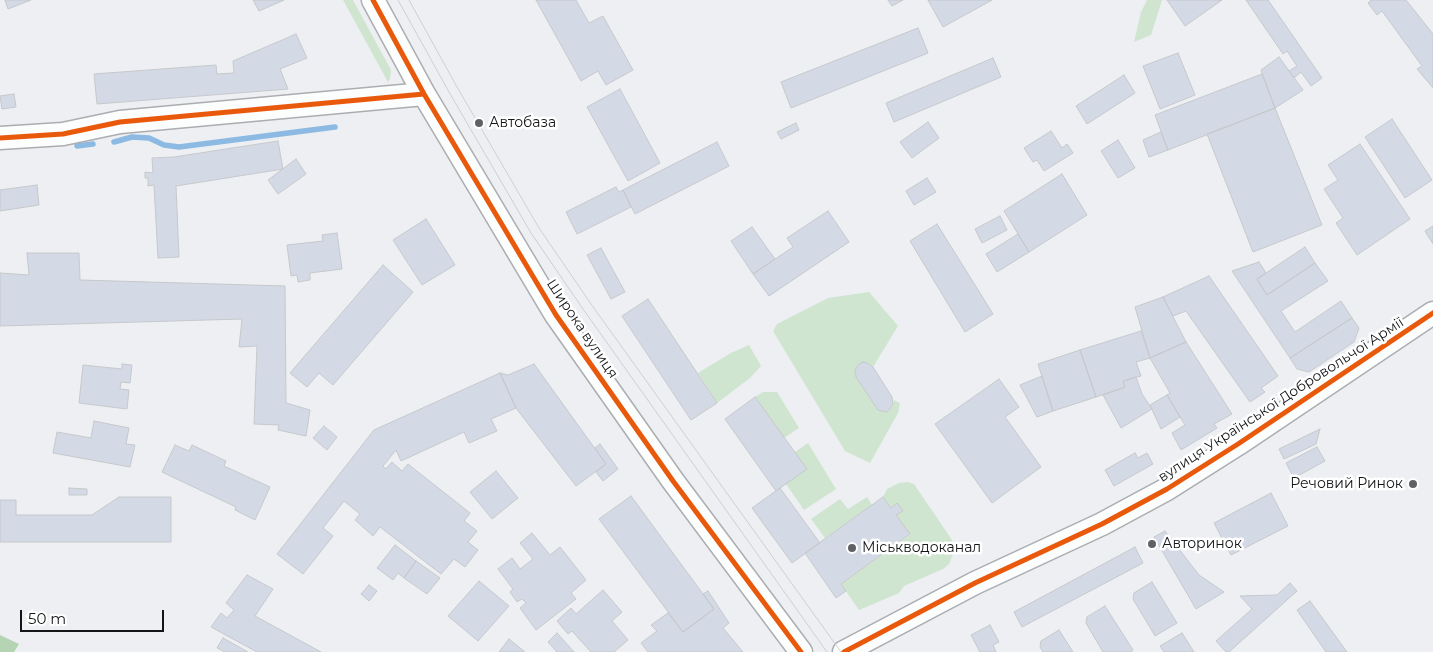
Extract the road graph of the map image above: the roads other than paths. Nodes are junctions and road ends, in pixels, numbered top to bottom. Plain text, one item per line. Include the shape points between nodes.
1 (374, 0) edge
2 (424, 94) junction
3 (0, 138) edge
4 (1433, 313) edge
5 (800, 652) edge
6 (844, 652) edge

1 - 2 street, Широка вулиця
2 - 3 street via 120,122 63,134
2 - 5 street, Широка вулиця via 556,316
4 - 6 street, вулиця Української Добровольчої Армії via 1167,489 1102,524 975,583

